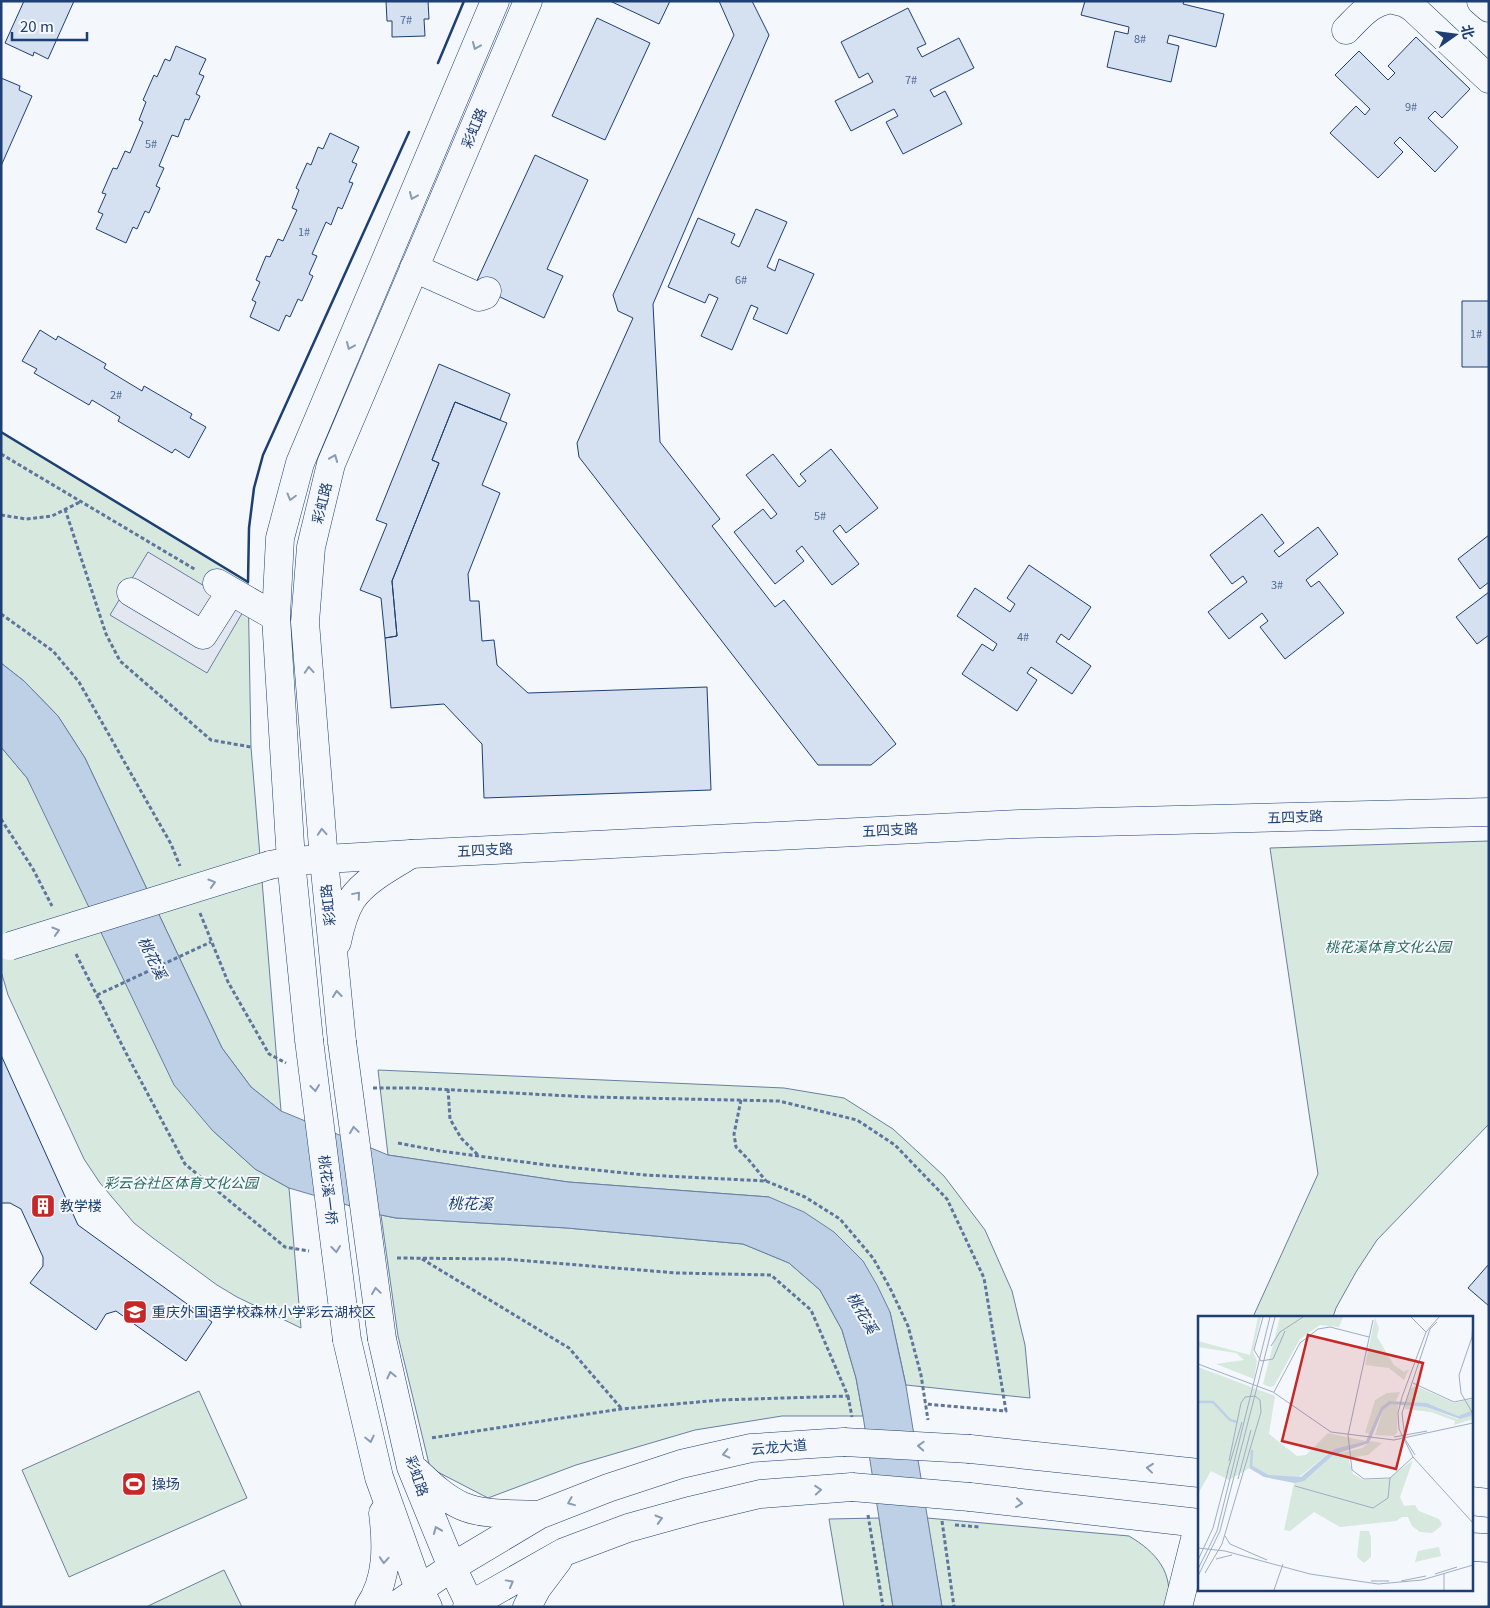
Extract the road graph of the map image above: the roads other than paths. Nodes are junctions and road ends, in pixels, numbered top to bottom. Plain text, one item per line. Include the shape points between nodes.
1 (495, 1) edge
2 (528, 1) edge
3 (1384, 1) edge
4 (1397, 1) edge
5 (1481, 1) edge
6 (1489, 8) edge
7 (1346, 30) dead end
8 (1489, 79) edge
9 (414, 268) junction
10 (487, 291) dead end
11 (131, 592) dead end
12 (276, 617) junction
13 (1489, 812) edge
14 (411, 854) junction
15 (324, 860) junction
16 (280, 863) junction
17 (6, 948) edge
18 (333, 956) junction
19 (412, 1466) junction
20 (1198, 1473) edge
21 (379, 1476) junction
22 (1472, 1501) edge
23 (1489, 1503) edge
24 (539, 1515) junction
25 (1198, 1523) edge
26 (1198, 1527) edge
27 (1472, 1547) edge
28 (1489, 1548) edge
29 (564, 1552) junction
30 (452, 1567) junction
31 (424, 1598) edge
32 (470, 1606) edge
33 (369, 1607) edge
34 (394, 1607) edge
35 (527, 1607) edge
36 (1178, 1607) edge

1 -> 12 main road via 300,463 280,538
2 - 9 main road, 彩虹路
3 - 7 main road via 1368,8
4 - 8 main road via 1413,8
5 - 6 main road
9 - 10 main road via 479,297
15 -> 9 main road, 彩虹路 via 305,622 311,547 332,464
11 - 12 main road via 203,635 224,587
12 - 16 main road
13 - 14 main road, 五四支路 via 1019,824
14 - 15 main road, 五四支路
18 -> 14 main road via 342,920 352,899 368,882
15 - 16 main road, 五四支路
15 - 18 main road, 彩虹路
17 -> 16 main road, 五四支路, bridge
16 -> 21 main road, 桃花溪一桥, bridge via 309,1040 347,1340
19 -> 18 main road, 彩虹路, bridge via 382,1339
19 - 24 main road via 437,1491 462,1507
30 -> 19 main road, 彩虹路
20 -> 24 main road, 云龙大道, bridge via 970,1449 844,1442 751,1448 689,1462
21 - 31 main road
21 -> 33 main road via 386,1540 384,1571
22 - 23 main road
24 - 30 main road, 云龙大道
29 -> 25 main road, bridge via 628,1528 760,1494 852,1488 970,1497
26 - 36 main road
27 - 28 main road
32 -> 29 main road
29 - 35 main road
30 - 31 main road, 云龙大道
30 - 32 main road, 彩虹路
31 - 34 main road, 云龙大道

